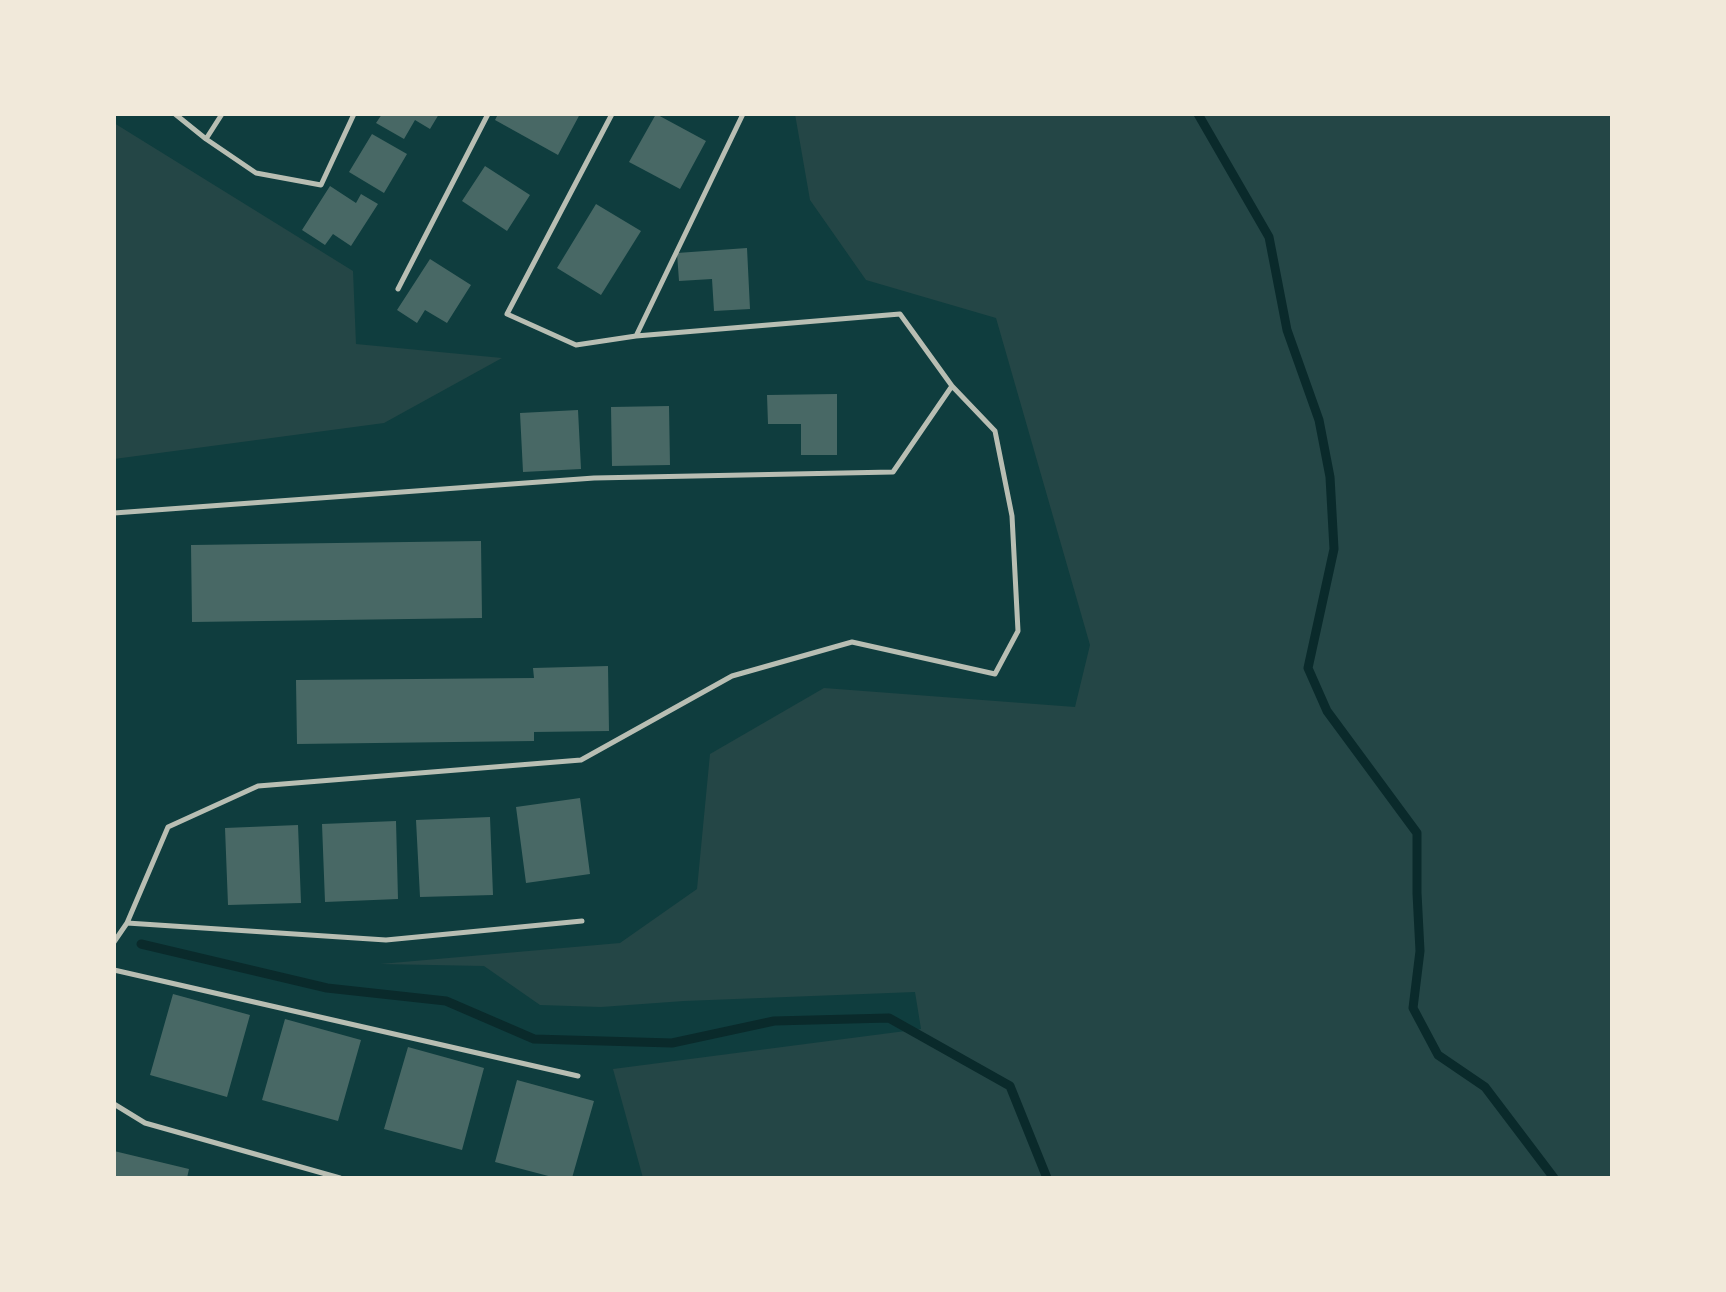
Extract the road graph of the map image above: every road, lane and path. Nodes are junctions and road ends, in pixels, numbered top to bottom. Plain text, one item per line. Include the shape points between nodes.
1 (175, 114) edge
2 (222, 114) edge
3 (354, 114) edge
4 (488, 114) edge
5 (612, 114) edge
6 (743, 114) edge
7 (206, 139) junction
8 (398, 289) dead end
9 (636, 336) junction
10 (953, 386) junction
11 (114, 513) edge
12 (582, 921) dead end
13 (127, 923) junction
14 (114, 942) edge
15 (114, 970) edge
16 (578, 1076) dead end
17 (114, 1104) edge
18 (340, 1178) edge

1 - 7 lane
2 - 7 lane
3 - 7 lane via 321,185 256,173
4 - 8 lane
5 - 9 lane via 507,314 576,345
6 - 9 lane
9 - 10 lane via 900,314
10 - 11 lane via 893,472 594,478
10 - 13 lane via 995,431 1012,516 1018,631 995,674 852,642 732,676 581,760 258,786 168,827
12 - 13 lane via 386,940
13 - 14 lane
15 - 16 lane
17 - 18 lane via 145,1123

